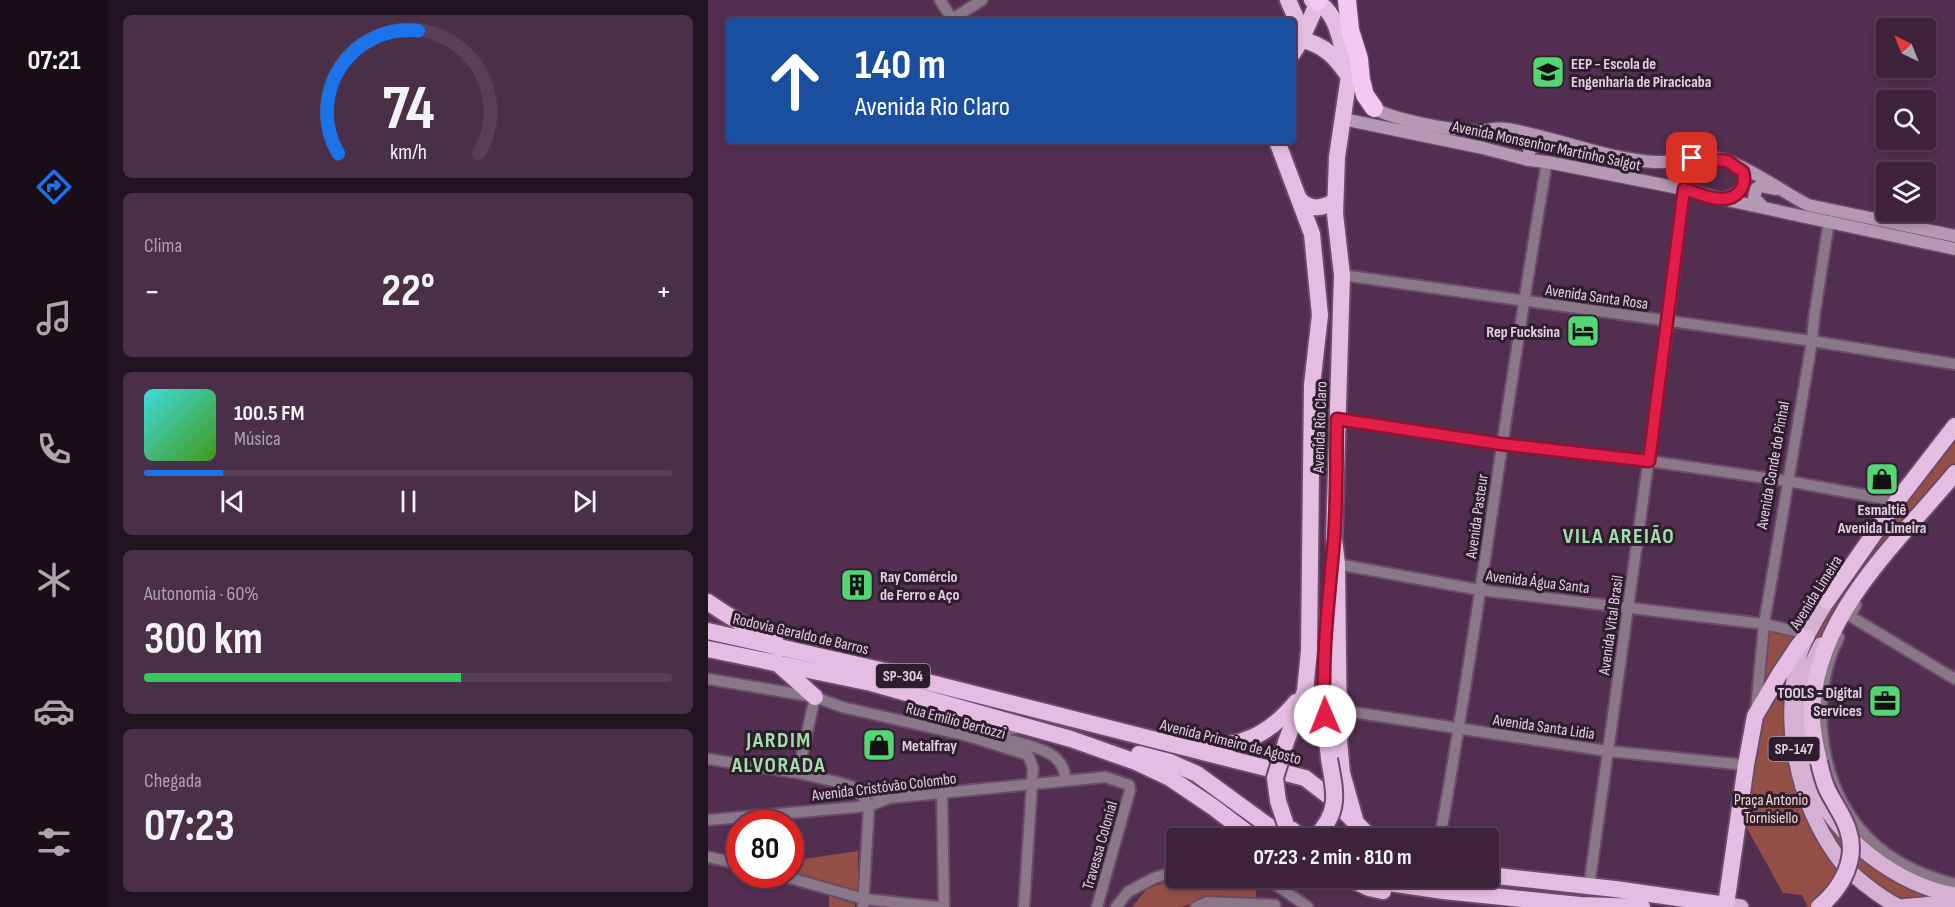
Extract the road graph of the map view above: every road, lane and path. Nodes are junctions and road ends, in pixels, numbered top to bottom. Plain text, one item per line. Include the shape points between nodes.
1 (940, 0) edge
2 (982, 0) edge
3 (1288, 0) edge
4 (1347, 0) edge
5 (1316, 1) edge
6 (949, 18) edge
7 (953, 18) edge
8 (1293, 18) edge
9 (1350, 30) junction
10 (1299, 42) edge
11 (1349, 76) junction
12 (1374, 108) junction
13 (1343, 119) junction
14 (1278, 144) edge
15 (1564, 144) junction
16 (1529, 160) junction
17 (1546, 162) junction
18 (1736, 166) junction
19 (1684, 189) junction
20 (1787, 194) junction
21 (1300, 200) junction
22 (1722, 200) junction
23 (1335, 201) junction
24 (1763, 207) junction
25 (1829, 221) junction
26 (1929, 230) junction
27 (1955, 236) edge
28 (1926, 243) junction
29 (1955, 249) edge
30 (1342, 275) junction
31 (1523, 301) junction
32 (1668, 321) junction
33 (1812, 341) junction
34 (1955, 364) edge
35 (1337, 419) junction
36 (1955, 426) edge
37 (1501, 444) junction
38 (1955, 446) edge
39 (1936, 450) junction
40 (1649, 461) junction
41 (1955, 467) edge
42 (1955, 473) edge
43 (1787, 481) junction
44 (1938, 493) junction
45 (1897, 501) junction
46 (1334, 539) junction
47 (1337, 564) junction
48 (1480, 590) junction
49 (1827, 601) joint
50 (708, 602) edge
51 (1628, 607) junction
52 (1847, 613) junction
53 (1764, 624) junction
54 (708, 631) edge
55 (1807, 636) junction
56 (708, 649) edge
57 (775, 662) junction
58 (876, 669) junction
59 (708, 679) edge
60 (1955, 679) edge
61 (1305, 691) junction
62 (815, 698) junction
63 (1339, 710) junction
64 (1755, 716) junction
65 (1096, 726) joint
66 (1460, 729) junction
67 (1044, 731) junction
68 (968, 736) junction
69 (1005, 736) junction
70 (1071, 739) junction
71 (1177, 746) junction
72 (1607, 750) junction
73 (1045, 751) junction
74 (708, 759) edge
75 (1032, 762) junction
76 (1746, 765) junction
77 (798, 773) junction
78 (1065, 780) junction
79 (1032, 783) junction
80 (857, 788) junction
81 (942, 793) junction
82 (889, 798) junction
83 (869, 806) junction
84 (708, 820) edge
85 (1356, 824) junction
86 (1241, 828) edge
87 (1280, 828) edge
88 (1285, 828) edge
89 (1322, 828) edge
90 (1360, 828) edge
91 (1442, 828) edge
92 (708, 857) edge
93 (726, 861) edge
94 (1166, 874) edge
95 (1499, 876) edge
96 (804, 883) edge
97 (1955, 884) edge
98 (1589, 887) junction
99 (1271, 888) edge
100 (1282, 888) edge
101 (1369, 888) edge
102 (1420, 888) edge
103 (1444, 891) junction
104 (1955, 895) edge
105 (1955, 902) edge
106 (863, 903) edge
107 (1275, 906) edge
108 (1583, 906) edge
109 (1733, 906) edge
110 (941, 907) edge
111 (1024, 907) edge
112 (1096, 907) edge
113 (1116, 907) edge
114 (1198, 907) edge
115 (1308, 907) edge
116 (1640, 907) edge
117 (1819, 907) edge
118 (1900, 907) edge

1 - 6 street
2 - 7 street
3 - 8 highway
4 - 9 highway
5 - 10 highway
5 - 11 highway via 1336,24
9 - 11 highway, Avenida Rio Claro
9 - 12 highway via 1365,95
10 - 11 highway via 1322,45
11 - 12 highway
11 - 13 highway, Avenida Rio Claro
12 - 15 main road, Avenida Monsenhor Martinho Salgot via 1425,123 1472,131 1508,129
13 - 16 main road, Avenida Monsenhor Martinho Salgot
13 - 23 highway, Avenida Rio Claro
14 - 21 highway, Avenida Rio Claro
15 - 16 main road via 1532,148
15 - 18 main road, Avenida Monsenhor Martinho Salgot via 1656,162 1712,159
16 - 17 main road, Avenida Monsenhor Martinho Salgot
17 - 19 main road, Avenida Monsenhor Martinho Salgot
17 - 31 street, Avenida Pasteur
18 - 20 main road, Avenida Monsenhor Martinho Salgot via 1760,175
18 - 22 main road via 1743,172 1743,188
19 - 22 main road, Avenida Monsenhor Martinho Salgot
19 - 32 street, Avenida Vital Brasil
20 - 24 main road via 1761,186 1754,198
20 - 26 main road, Avenida Monsenhor Martinho Salgot via 1808,205
21 - 23 highway via 1312,207
21 - 61 highway, Avenida Rio Claro via 1312,234 1320,315 1312,385 1310,610
22 - 24 main road, Avenida Monsenhor Martinho Salgot
23 - 30 highway, Avenida Rio Claro
24 - 25 main road, Avenida Monsenhor Martinho Salgot
25 - 28 main road, Avenida Monsenhor Martinho Salgot
25 - 33 street, Avenida Conde do Pinhal
26 - 27 main road, Avenida Monsenhor Martinho Salgot
26 - 28 main road
28 - 29 main road, Avenida Monsenhor Martinho Salgot
30 - 31 street, Avenida Santa Rosa
30 - 35 highway, Avenida Rio Claro
31 - 32 street, Avenida Santa Rosa
31 - 37 street, Avenida Pasteur
32 - 33 street, Avenida Santa Rosa
32 - 40 street, Avenida Vital Brasil
33 - 34 street, Avenida Santa Rosa
33 - 43 street, Avenida Conde do Pinhal
35 - 37 street
35 - 46 highway, Avenida Rio Claro
36 - 39 highway, Avenida Limeira / SP-147
37 - 40 street
37 - 48 street, Avenida Pasteur
38 - 39 highway via 1949,443
39 - 45 highway, Avenida Limeira / SP-147
40 - 43 street
40 - 51 street, Avenida Vital Brasil
41 - 44 highway
42 - 44 highway, Avenida Limeira / SP-147
43 - 45 street
43 - 53 street, Avenida Conde do Pinhal
44 - 52 highway, Avenida Limeira / SP-147 via 1865,579
45 - 49 highway, Avenida Limeira / SP-147
46 - 47 highway, Avenida Rio Claro
46 - 89 highway, bridge via 1324,704 1335,804
47 - 48 street, Avenida Água Santa
47 - 63 highway, Avenida Rio Claro
48 - 51 street, Avenida Água Santa
48 - 66 street, Avenida Pasteur
49 - 55 main road, Avenida Limeira / SP-147
50 - 58 highway via 764,635
51 - 53 street, Avenida Água Santa
51 - 72 street, Avenida Vital Brasil
52 - 60 street
52 - 97 street via 1827,673 1821,716 1832,778 1856,823 1876,845 1923,875
52 - 104 main road, Avenida Limeira / SP-147 via 1818,650 1807,680 1803,729 1813,783 1838,823 1867,853 1914,883
52 - 117 highway, Avenida Limeira, bridge via 1825,647 1812,720 1826,786 1848,830 1851,851 1837,890
53 - 55 street, Avenida Água Santa
53 - 64 street, Avenida Conde do Pinhal
54 - 58 highway, Rodovia Geraldo de Barros / SP-304
55 - 64 highway, Avenida Conde do Pinhal
55 - 118 main road, Avenida Limeira / SP-147 via 1795,677 1792,717 1802,786 1835,854 1866,884
56 - 57 highway, Rodovia Geraldo de Barros / SP-304
57 - 62 highway
57 - 67 highway, Rodovia Geraldo de Barros / SP-304 via 871,682
58 - 65 highway, Rodovia Geraldo de Barros / SP-304
59 - 62 street, Rua Emílio Bertozzi
61 - 71 highway via 1267,731 1243,742 1212,747
61 - 88 highway, Avenida Rio Claro, bridge via 1275,778
62 - 68 street, Rua Emílio Bertozzi
62 - 77 street
63 - 66 street, Avenida Santa Lidia
63 - 85 highway, Avenida Rio Claro via 1342,773
64 - 76 highway, Avenida Conde do Pinhal
65 - 71 highway, Avenida Primeiro de Agosto / SP-304
66 - 72 street, Avenida Santa Lidia
66 - 91 street, Avenida Pasteur
67 - 69 street, Rua Emílio Bertozzi via 1011,728
67 - 70 highway, Rodovia Geraldo de Barros / SP-304
68 - 69 street
68 - 75 street, Rua Emílio Bertozzi via 1028,755
69 - 73 street, Rua Emílio Bertozzi
70 - 86 highway via 1170,778
70 - 87 highway via 1170,762 1197,774
71 - 85 highway, Avenida Primeiro de Agosto via 1305,778
72 - 76 street, Avenida Santa Lidia
72 - 98 street, Avenida Vital Brasil
73 - 75 street
73 - 78 street, Rua Emílio Bertozzi via 1059,760
74 - 77 street
75 - 79 street
76 - 109 highway, Avenida Conde do Pinhal
77 - 80 street
78 - 79 street, Avenida Cristóvão Colombo
78 - 112 street, Travessa Colonial via 1105,777 1129,785
79 - 81 street, Avenida Cristóvão Colombo
79 - 111 street
80 - 82 street
80 - 83 street
81 - 82 street, Avenida Cristóvão Colombo
81 - 110 street
82 - 83 street, Avenida Cristóvão Colombo
83 - 84 street, Avenida Cristóvão Colombo
83 - 106 street
85 - 90 highway, Avenida Primeiro de Agosto
92 - 93 street
94 - 113 street via 1128,892
95 - 98 highway
96 - 106 street
98 - 109 highway
99 - 107 street
100 - 115 street
101 - 103 highway via 1389,892
102 - 103 highway
103 - 108 highway
105 - 118 main road
106 - 110 street
107 - 114 street via 1207,902
108 - 116 highway

